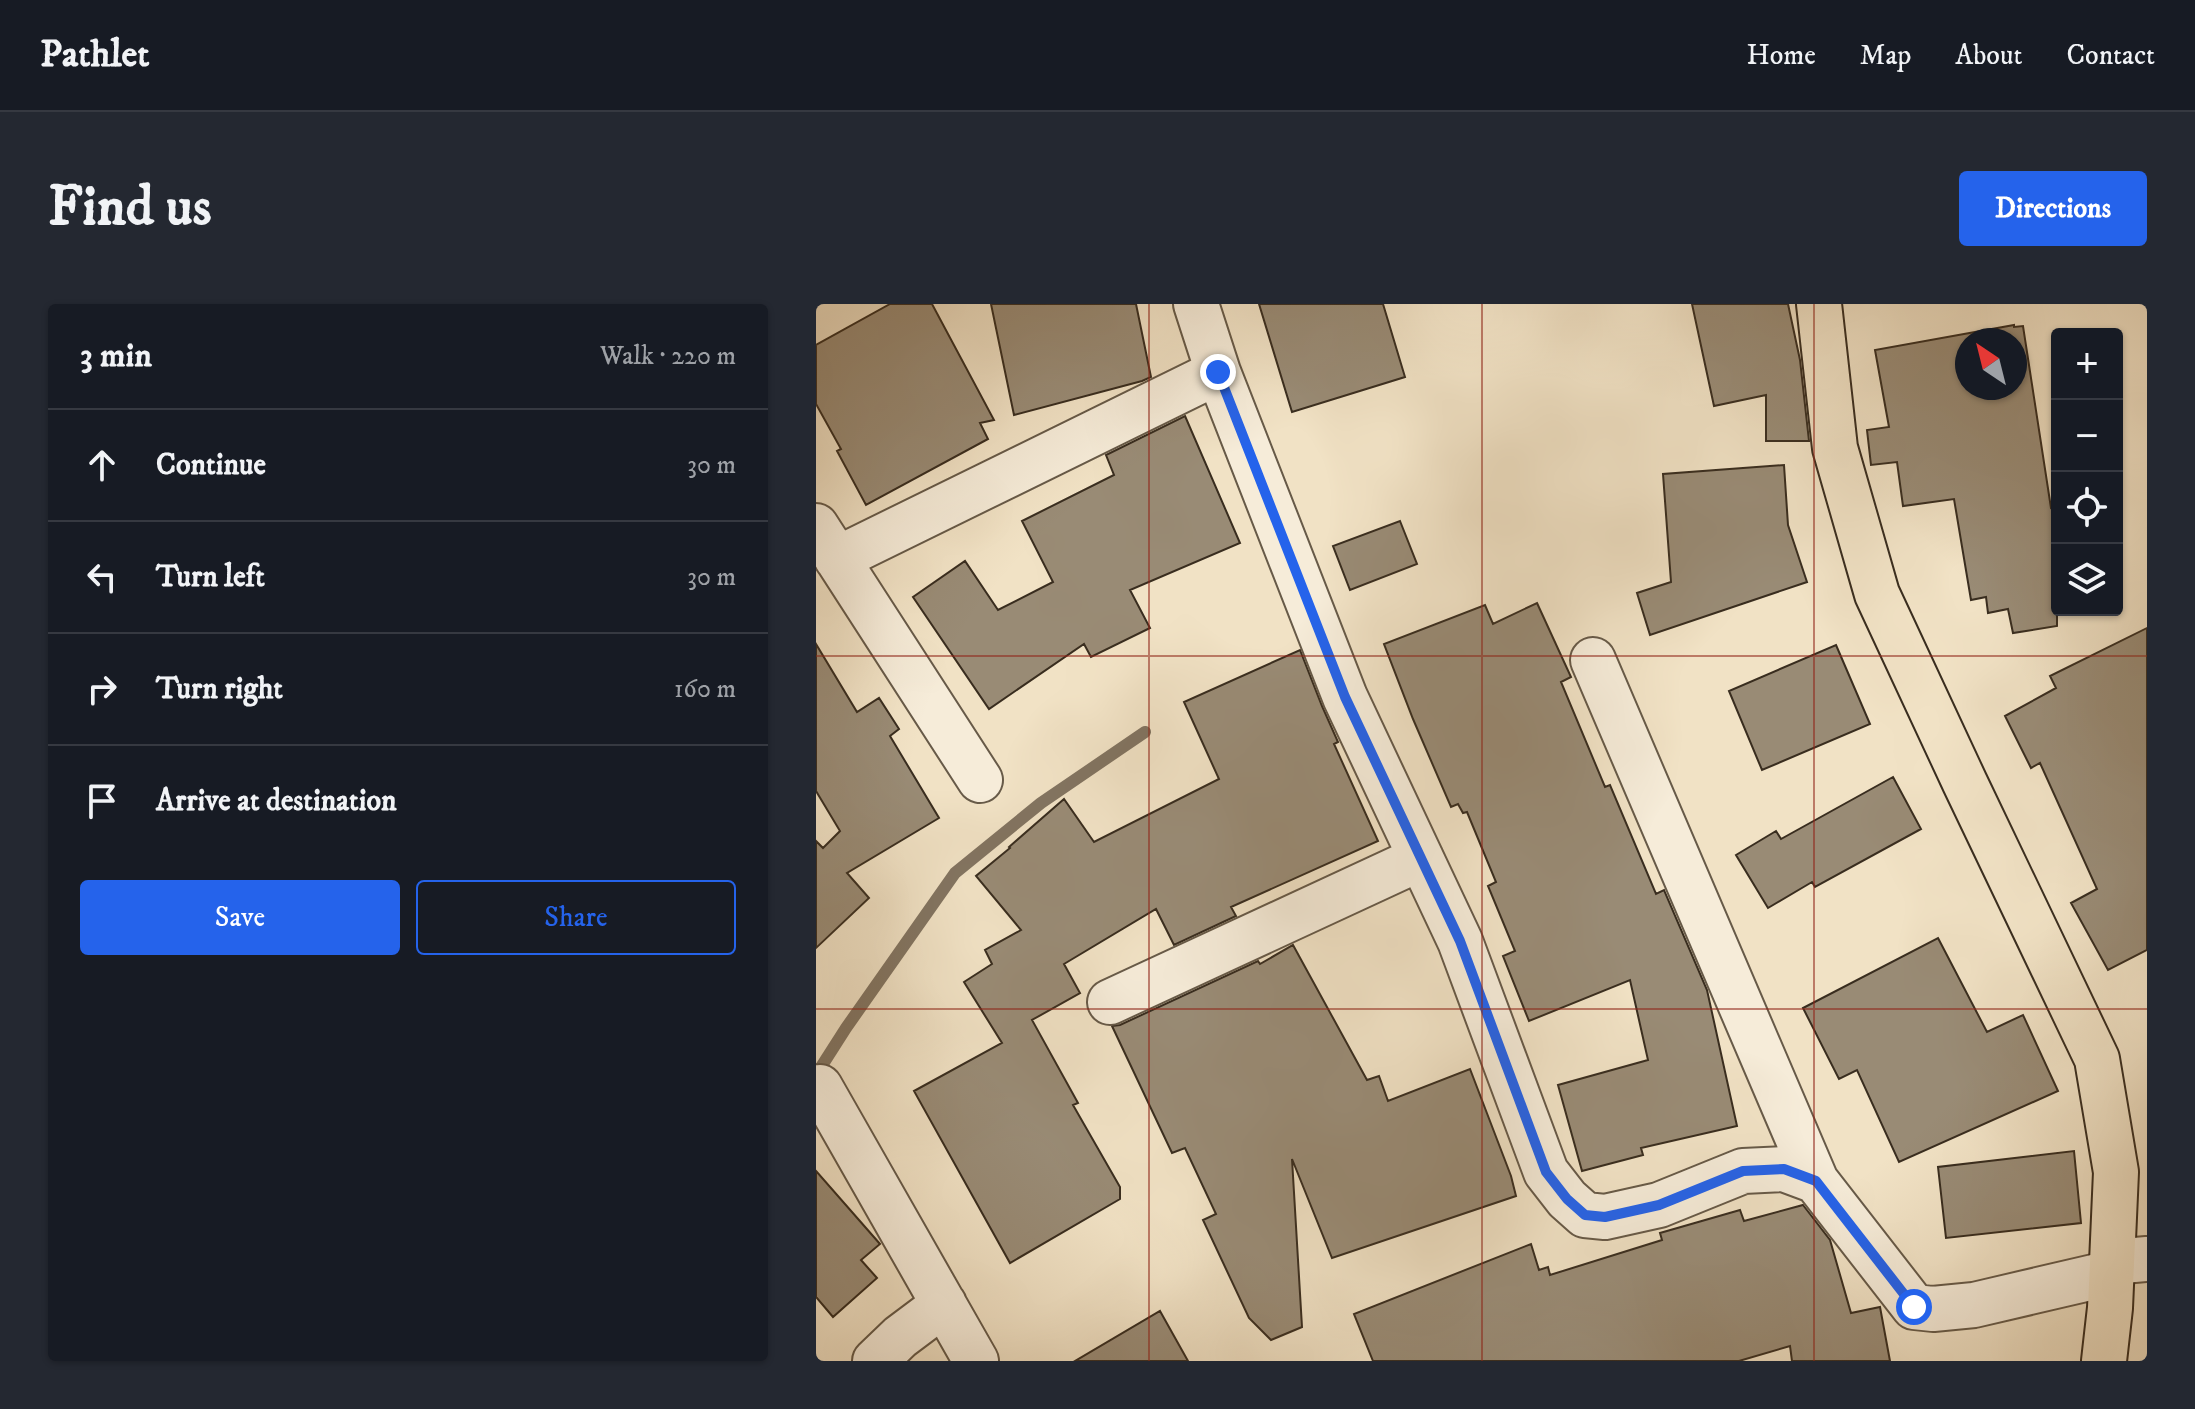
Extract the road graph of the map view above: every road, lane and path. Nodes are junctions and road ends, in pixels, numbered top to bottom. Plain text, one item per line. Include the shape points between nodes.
1 (1196, 304) edge
2 (1819, 304) edge
3 (1218, 372) junction
4 (826, 543) edge
5 (1593, 660) dead end
6 (980, 780) dead end
7 (1421, 858) junction
8 (1110, 1002) dead end
9 (820, 1087) dead end
10 (1816, 1181) junction
11 (2123, 1265) edge
12 (944, 1304) junction
13 (875, 1361) edge
14 (976, 1361) edge
15 (2104, 1361) edge

1 - 3 street
2 - 11 main road via 1835,448 1877,594 2097,1059 2116,1172
3 - 4 street
3 - 7 street via 1345,697
4 - 6 street
5 - 10 street
7 - 8 street
7 - 10 street via 1460,941 1546,1172 1585,1215 1605,1217 1659,1205 1743,1171 1784,1169
9 - 12 street
10 - 11 street via 1914,1307 1974,1305
11 - 15 main road via 2110,1308
12 - 13 street
12 - 14 street

